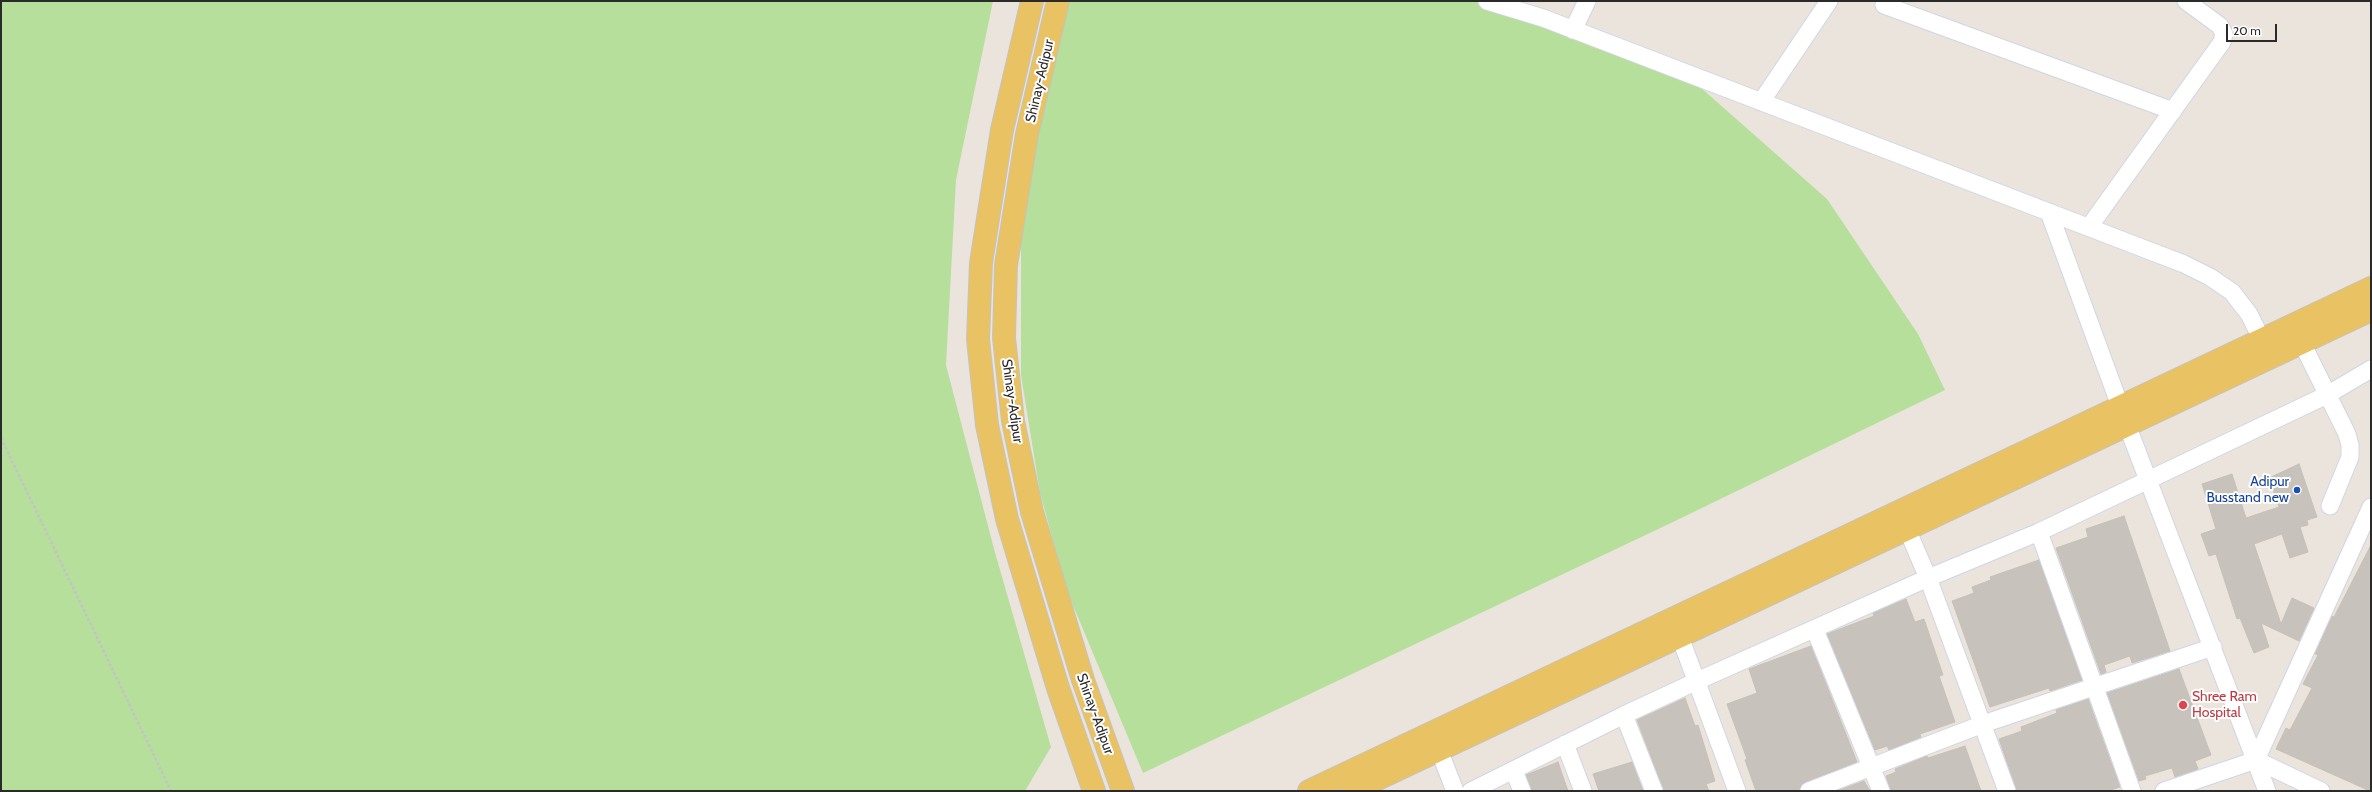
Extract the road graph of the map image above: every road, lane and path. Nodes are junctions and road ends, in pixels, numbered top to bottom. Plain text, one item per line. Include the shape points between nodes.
1 (1032, 1) edge
2 (1058, 1) edge
3 (1487, 1) edge
4 (1587, 1) edge
5 (1829, 1) edge
6 (2186, 1) edge
7 (1884, 5) dead end
8 (1573, 30) junction
9 (1761, 102) junction
10 (2173, 111) junction
11 (2049, 212) junction
12 (2089, 227) junction
13 (2371, 288) edge
14 (2371, 310) edge
15 (2298, 334) junction
16 (2262, 340) junction
17 (2371, 369) edge
18 (2327, 395) junction
19 (2124, 417) junction
20 (1, 438) edge
21 (2148, 479) junction
22 (2330, 506) dead end
23 (2371, 507) edge
24 (1907, 529) junction
25 (2039, 532) junction
26 (1928, 578) junction
27 (1677, 628) junction
28 (1815, 630) junction
29 (2213, 647) junction
30 (1696, 681) junction
31 (2096, 686) junction
32 (1624, 715) junction
33 (1983, 724) junction
34 (1565, 744) junction
35 (1440, 750) junction
36 (2256, 760) junction
37 (1872, 767) junction
38 (1514, 771) junction
39 (171, 791) edge
40 (1094, 791) edge
41 (1123, 791) edge
42 (1309, 791) edge
43 (1352, 791) edge
44 (1455, 791) edge
45 (1471, 791) edge
46 (1522, 791) edge
47 (1583, 791) edge
48 (1654, 791) edge
49 (1737, 791) edge
50 (1809, 791) edge
51 (1881, 791) edge
52 (2007, 791) edge
53 (2132, 791) edge
54 (2164, 791) edge
55 (2267, 791) edge
56 (2321, 791) edge

1 - 40 main road, Shinay-Adipur via 1002,130 982,255 978,339 987,426 1007,519 1052,667
2 - 41 main road, Shinay-Adipur via 1025,150 1006,265 1004,338 1013,422 1032,512 1083,680
3 - 8 street
4 - 8 street
5 - 9 street
6 - 10 street via 2213,19 2224,34 2222,42
7 - 10 street
8 - 9 street
9 - 11 street
10 - 12 street
11 - 12 street
11 - 19 street
12 - 16 street via 2184,264 2210,277 2232,292 2249,314
13 - 15 main road
14 - 15 main road
15 - 16 main road
15 - 18 street
15 - 19 main road
16 - 19 main road
17 - 18 street
18 - 21 street
18 - 22 street via 2350,445 2350,457
19 - 21 street
19 - 24 main road
19 - 27 main road
20 - 39 path
21 - 25 street
21 - 29 street
23 - 36 street
24 - 26 street
24 - 27 main road
25 - 26 street
25 - 31 street
26 - 28 street
26 - 33 street
27 - 30 street
27 - 35 main road
27 - 42 main road
28 - 30 street
28 - 37 street
29 - 31 street
29 - 36 street
30 - 32 street
30 - 49 street
31 - 33 street
31 - 53 street
32 - 34 street
32 - 48 street
33 - 37 street
33 - 52 street
34 - 38 street
34 - 47 street
35 - 43 main road
35 - 44 street
36 - 54 street
36 - 55 street
36 - 56 street
37 - 50 street
37 - 51 street
38 - 45 street
38 - 46 street

